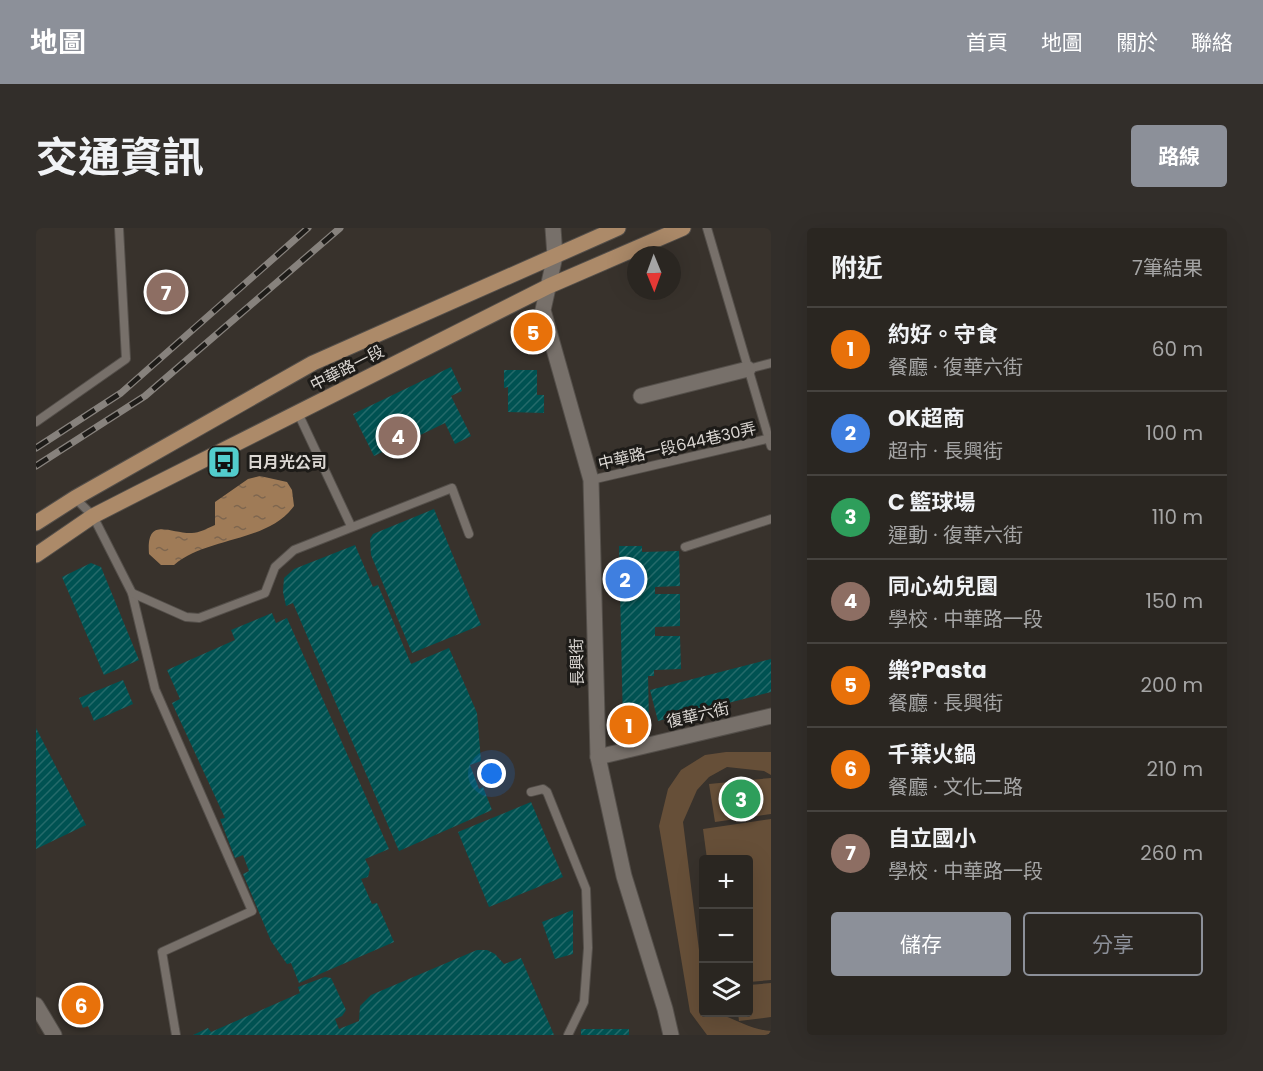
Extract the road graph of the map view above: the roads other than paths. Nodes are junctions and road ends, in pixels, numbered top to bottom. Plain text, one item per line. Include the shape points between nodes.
1 (119, 228) edge
2 (553, 228) edge
3 (618, 228) edge
4 (683, 228) edge
5 (707, 228) edge
6 (555, 256) junction
7 (549, 286) junction
8 (771, 363) edge
9 (748, 369) junction
10 (641, 396) dead end
11 (298, 412) junction
12 (36, 422) edge
13 (770, 441) edge
14 (591, 480) junction
15 (75, 498) junction
16 (93, 516) junction
17 (771, 519) edge
18 (36, 523) edge
19 (351, 526) junction
20 (469, 534) dead end
21 (685, 547) dead end
22 (36, 555) edge
23 (132, 593) junction
24 (771, 716) edge
25 (598, 757) junction
26 (531, 792) dead end
27 (36, 1005) edge
28 (54, 1035) edge
29 (176, 1035) edge
30 (568, 1035) edge
31 (671, 1035) edge

1 - 12 lane via 126,359
2 - 6 street, 長興街
3 - 6 main road, 中華路一段
4 - 7 main road, 中華路一段
5 - 9 lane
6 - 7 street, 長興街
6 - 15 main road, 中華路一段 via 313,363
7 - 11 main road, 中華路一段
7 - 14 street, 長興街 via 543,309
8 - 9 lane
9 - 10 street
9 - 13 lane
11 - 16 main road, 中華路一段
11 - 19 lane
13 - 14 lane, 中華路一段644巷30弄
14 - 25 street, 長興街
15 - 16 lane
15 - 18 main road, 中華路一段
16 - 22 main road, 中華路一段
16 - 23 lane
17 - 21 lane
19 - 20 lane via 452,488
19 - 23 lane via 294,550 275,567 265,593 199,618 186,618
23 - 29 lane via 155,688 252,911 162,952
24 - 25 street, 復華六街
25 - 31 street, 長興街 via 624,876
26 - 30 lane via 547,792 586,889 588,948 584,1002
27 - 28 street

